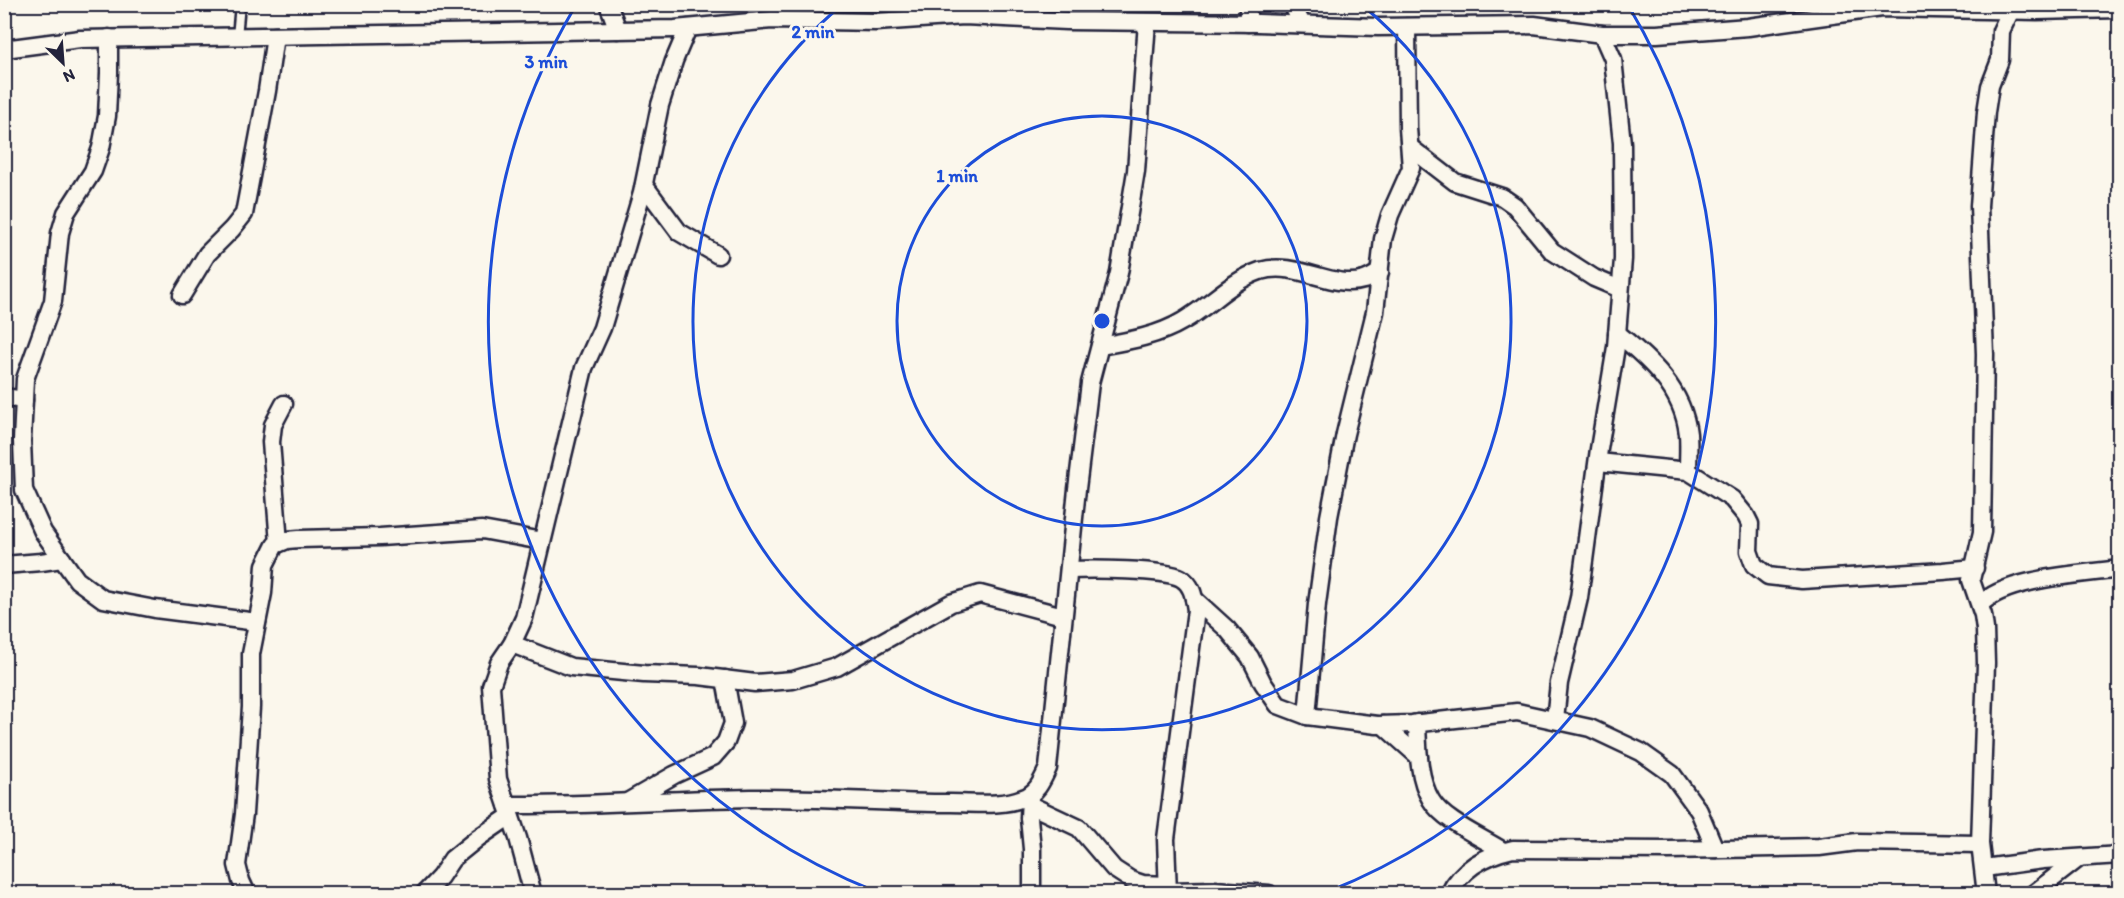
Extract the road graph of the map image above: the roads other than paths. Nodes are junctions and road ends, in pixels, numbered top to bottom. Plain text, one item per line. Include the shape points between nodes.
1 (240, 4) edge
2 (608, 4) edge
3 (1248, 4) edge
4 (1292, 4) edge
5 (1987, 7) edge
6 (2120, 9) edge
7 (2011, 10) junction
8 (1147, 22) junction
9 (1248, 23) junction
10 (1302, 24) junction
11 (1407, 27) junction
12 (688, 28) junction
13 (661, 29) junction
14 (618, 30) junction
15 (1602, 34) junction
16 (275, 36) junction
17 (237, 37) junction
18 (109, 38) junction
19 (4, 50) edge
20 (674, 61) junction
21 (1411, 148) junction
22 (644, 185) junction
23 (718, 255) dead end
24 (1380, 272) junction
25 (1620, 288) junction
26 (182, 295) dead end
27 (1617, 333) junction
28 (1100, 346) junction
29 (4, 397) edge
30 (24, 400) junction
31 (284, 404) dead end
32 (1598, 462) junction
33 (1688, 471) junction
34 (542, 542) junction
35 (279, 543) junction
36 (62, 559) junction
37 (4, 565) edge
38 (1975, 567) junction
39 (2120, 569) edge
40 (1069, 570) junction
41 (1194, 599) junction
42 (1980, 606) junction
43 (1063, 616) junction
44 (257, 622) junction
45 (512, 644) junction
46 (725, 679) junction
47 (1307, 716) junction
48 (1555, 720) junction
49 (1418, 723) junction
50 (1383, 725) junction
51 (1419, 757) junction
52 (1030, 800) junction
53 (627, 802) junction
54 (508, 811) junction
55 (1980, 844) junction
56 (1715, 849) junction
57 (1503, 851) junction
58 (2120, 855) edge
59 (2078, 859) junction
60 (1984, 868) junction
61 (1167, 890) edge
62 (247, 894) edge
63 (424, 894) edge
64 (533, 894) edge
65 (1032, 894) edge
66 (1269, 894) edge
67 (1449, 894) edge
68 (1986, 894) edge
69 (2033, 894) edge

1 - 17 lane
2 - 14 street
3 - 9 street
4 - 10 street
5 - 7 street
5 - 15 street via 1882,8 1748,27
6 - 7 street
7 - 38 street via 2001,31 2000,60 1990,86 1979,206 1985,354 1982,532
8 - 9 street
8 - 12 street via 964,16 876,22 772,20
8 - 28 street via 1136,171 1119,273
9 - 10 street
10 - 11 street
11 - 15 street via 1534,25
11 - 21 street
12 - 13 street
12 - 20 street
13 - 14 street
13 - 20 street
14 - 16 street
15 - 25 street via 1613,59 1622,143
16 - 17 street
16 - 26 street via 244,214 207,254
17 - 18 street
18 - 19 street
18 - 30 street via 107,116 101,148 93,171 66,213 52,301 25,379
20 - 22 street via 660,105
21 - 24 street via 1411,168 1383,239
21 - 25 street via 1455,182 1502,197 1515,206 1552,251 1594,278
22 - 23 street via 680,232
22 - 34 street via 602,328 584,368
24 - 28 street via 1363,281 1345,282 1288,268 1262,271 1243,279 1182,322 1148,336
24 - 47 street via 1376,312 1329,517
25 - 27 street
27 - 32 street
27 - 33 street via 1652,364 1680,402 1688,432
28 - 40 street via 1090,383
29 - 30 street
30 - 36 street via 24,490 43,532
31 - 35 street via 273,424 271,442
32 - 33 street
32 - 48 street via 1579,598 1559,683
33 - 38 street via 1732,499 1746,516 1754,565 1768,576 1802,580
34 - 35 street via 482,530
34 - 45 street via 524,618
35 - 44 street via 266,565
36 - 37 street
36 - 44 street via 77,580 103,599
38 - 42 street via 1971,580
39 - 42 street via 2019,585
40 - 41 street via 1157,573 1180,578 1193,590
40 - 43 street
41 - 47 street via 1250,657 1278,705
41 - 61 street via 1196,610 1166,839
42 - 55 street via 1986,663
43 - 46 street via 980,594 951,603 837,667 793,680
43 - 52 street via 1048,768
44 - 62 street via 251,654 244,814 237,865
45 - 46 street via 571,667
45 - 54 street via 499,663 491,686 498,779
46 - 53 street via 733,723 726,742 713,757
47 - 50 street
48 - 49 street via 1518,712
48 - 56 street via 1590,728 1641,752 1672,774 1699,811
49 - 50 street
49 - 51 street
50 - 51 street
51 - 57 street via 1432,802
52 - 53 street via 914,803 752,798
52 - 61 street via 1079,828 1114,869 1131,880
52 - 65 street
53 - 54 street
54 - 63 street via 452,859
54 - 64 street
55 - 56 street via 1857,842 1819,847
55 - 60 street
56 - 57 street
57 - 67 street via 1469,868
58 - 59 street
59 - 60 street
59 - 69 street
60 - 68 street
61 - 66 street

